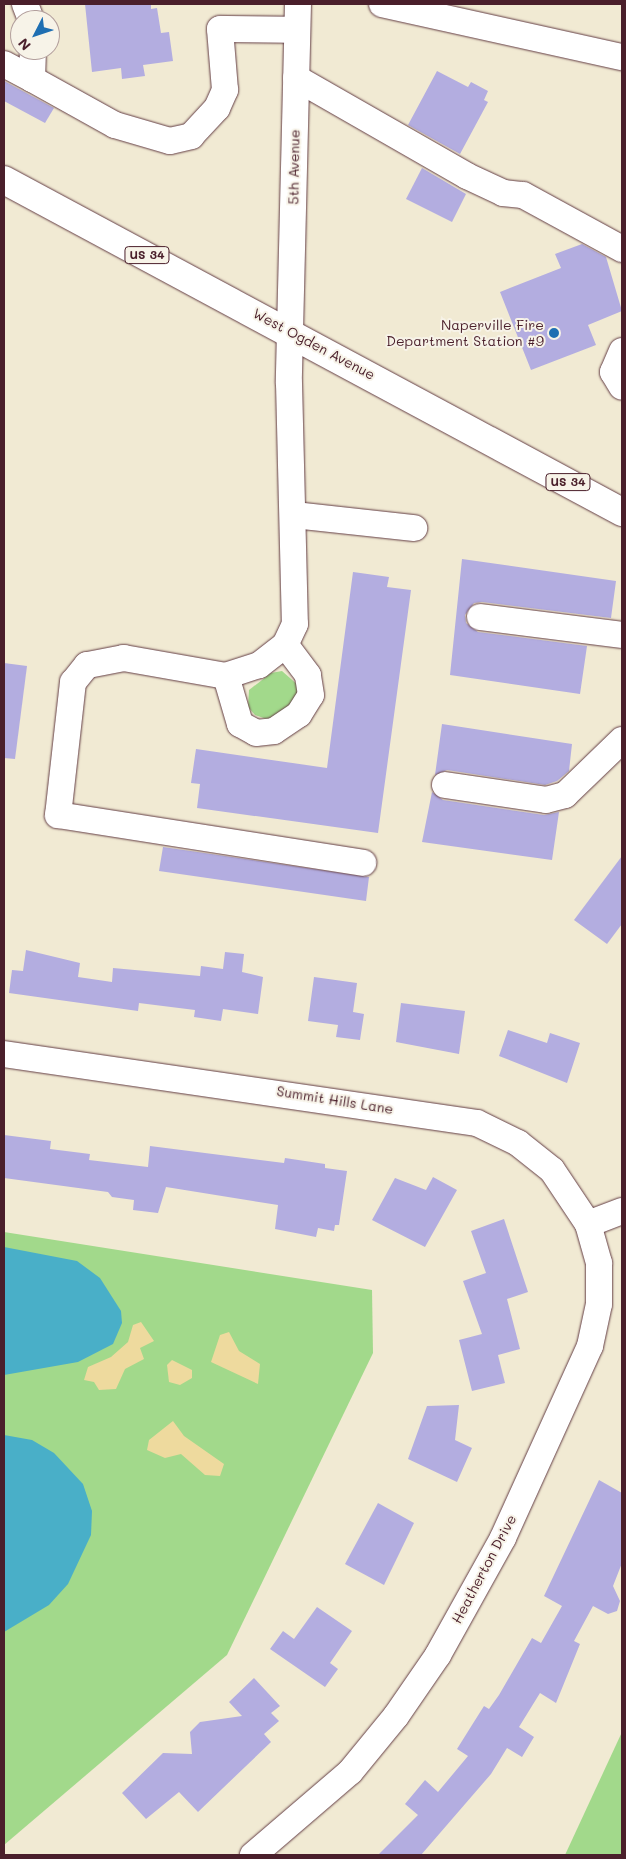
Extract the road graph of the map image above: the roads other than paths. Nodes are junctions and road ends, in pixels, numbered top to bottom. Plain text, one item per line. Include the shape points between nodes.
1 (298, 4) edge
2 (382, 4) edge
3 (297, 30) junction
4 (622, 57) edge
5 (33, 60) edge
6 (4, 64) edge
7 (296, 78) junction
8 (32, 79) junction
9 (4, 180) edge
10 (622, 250) edge
11 (290, 330) junction
12 (622, 351) edge
13 (622, 387) edge
14 (622, 512) edge
15 (294, 514) junction
16 (414, 528) dead end
17 (480, 617) dead end
18 (622, 635) edge
19 (285, 645) junction
20 (226, 676) junction
21 (622, 740) edge
22 (445, 785) dead end
23 (363, 862) dead end
24 (4, 1054) edge
25 (622, 1211) edge
26 (588, 1224) junction
27 (254, 1855) edge

1 - 3 street, 5th Avenue
2 - 4 street
3 - 7 street, 5th Avenue
3 - 8 street via 220,29 225,90 217,108 191,136 170,142 115,125
5 - 8 street
6 - 8 street
7 - 10 street via 467,176 503,193 523,195
7 - 11 street, 5th Avenue
9 - 11 main road, West Ogden Avenue / US 34
11 - 14 main road, West Ogden Avenue / US 34
11 - 15 street, 5th Avenue
12 - 13 street via 613,372
15 - 16 street
15 - 19 street, 5th Avenue via 295,624
17 - 18 street
19 - 20 street via 259,665
19 - 20 street via 308,675 311,695 299,714 274,731 256,733 240,724
20 - 23 street via 124,658 87,665 73,682 58,815
21 - 22 street via 565,795 546,800
24 - 26 street, Summit Hills Lane via 477,1123 518,1143 552,1170
25 - 26 street
26 - 27 street, Heatherton Drive via 599,1263 599,1288 590,1346 503,1538 438,1655 396,1716 350,1772

